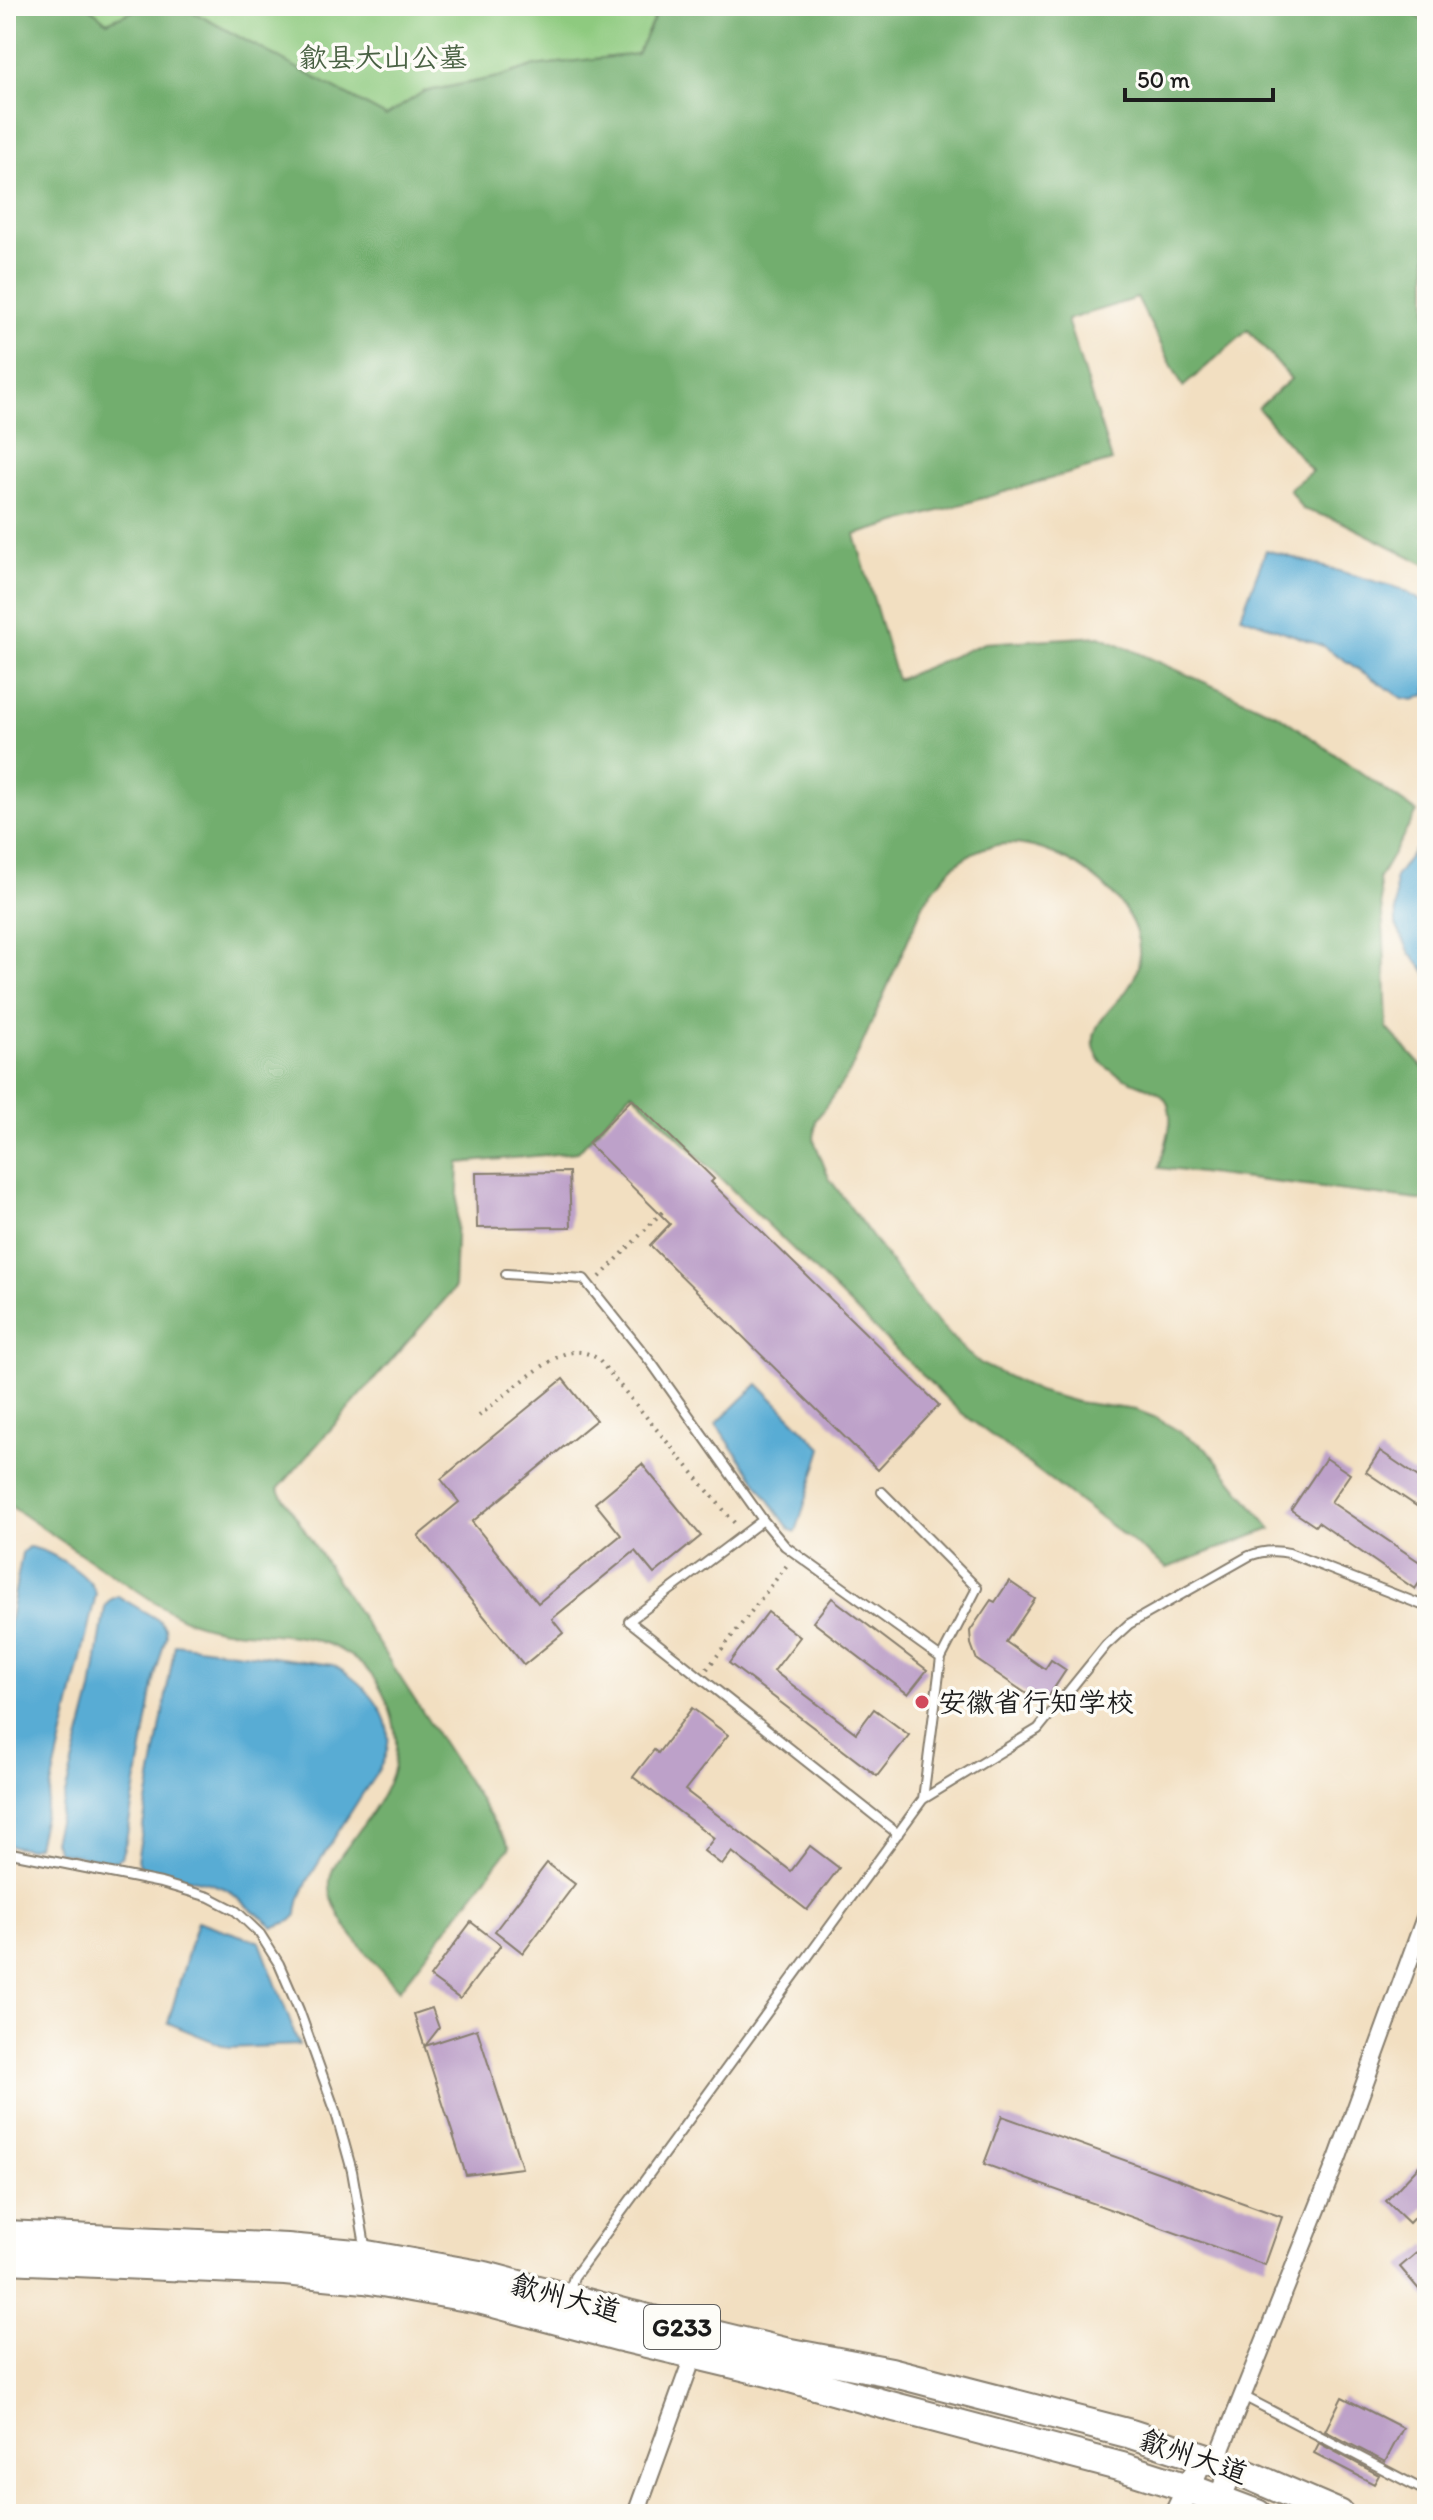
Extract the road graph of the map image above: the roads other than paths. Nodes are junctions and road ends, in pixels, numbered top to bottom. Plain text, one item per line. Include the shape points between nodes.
1 (506, 1274) dead end
2 (882, 1492) dead end
3 (763, 1520) junction
4 (1427, 1607) edge
5 (941, 1658) junction
6 (923, 1799) junction
7 (898, 1834) junction
8 (6, 1852) edge
9 (1427, 1912) edge
10 (6, 2235) edge
11 (367, 2255) junction
12 (6, 2259) edge
13 (568, 2298) junction
14 (694, 2354) junction
15 (1242, 2395) junction
16 (1217, 2462) junction
17 (1188, 2488) junction
18 (1427, 2492) edge
19 (1216, 2507) edge
20 (636, 2514) edge
21 (1176, 2514) edge
22 (1257, 2514) edge
23 (1339, 2514) edge

1 - 3 lane via 584,1279 653,1365
2 - 5 lane via 977,1588
3 - 5 lane via 795,1554
3 - 7 lane via 629,1621
4 - 6 lane via 1289,1553 1258,1553 1129,1624 1038,1729
5 - 6 lane
6 - 7 lane
7 - 13 lane via 574,2277
8 - 11 lane via 209,1897 236,1911 260,1934 299,2010 336,2113
9 - 15 street via 1338,2157
10 - 11 highway, 歙州大道 / G233
11 - 13 highway, 歙州大道 / G233 via 485,2276
12 - 14 highway, 歙州大道 / G233 via 365,2279 479,2299
13 - 16 highway, 歙州大道 / G233 via 785,2352 891,2372 1131,2434
14 - 17 highway, 歙州大道 / G233
14 - 20 street
15 - 16 street
15 - 18 lane
16 - 17 street
16 - 19 street
16 - 23 highway, 歙州大道 / G233
17 - 19 highway, 歙州大道 / G233
17 - 21 street
19 - 22 highway, 歙州大道 / G233

